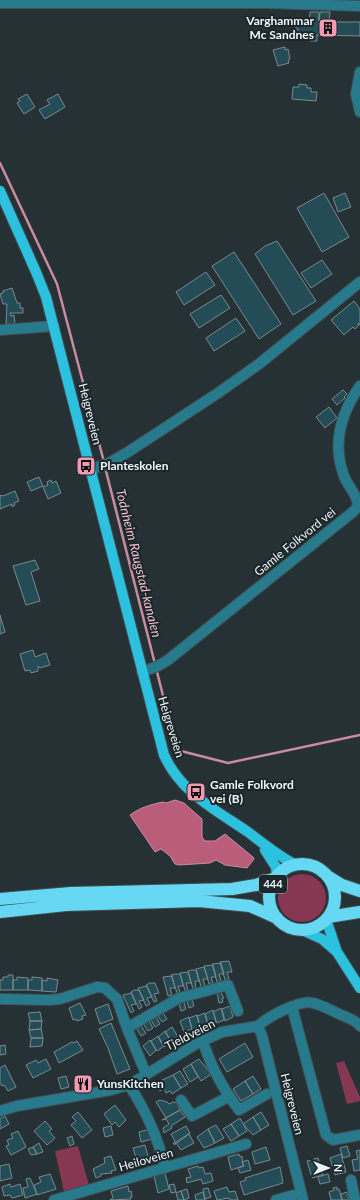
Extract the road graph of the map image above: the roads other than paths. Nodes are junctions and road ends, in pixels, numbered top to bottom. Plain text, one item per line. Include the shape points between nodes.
1 (0, 3) edge
2 (360, 6) edge
3 (360, 72) edge
4 (360, 112) edge
5 (0, 191) edge
6 (360, 282) edge
7 (54, 326) junction
8 (0, 330) edge
9 (360, 386) edge
10 (95, 469) junction
11 (359, 506) edge
12 (142, 672) junction
13 (259, 842) junction
14 (296, 865) junction
15 (327, 876) junction
16 (276, 877) junction
17 (360, 891) edge
18 (0, 899) edge
19 (0, 912) edge
20 (360, 912) edge
21 (277, 918) junction
22 (327, 918) junction
23 (302, 930) junction
24 (337, 952) junction
25 (360, 988) edge
26 (0, 999) edge
27 (292, 1007) junction
28 (238, 1011) dead end
29 (258, 1026) junction
30 (360, 1026) edge
31 (126, 1028) junction
32 (203, 1041) junction
33 (146, 1074) junction
34 (129, 1085) junction
35 (267, 1094) dead end
36 (230, 1096) junction
37 (182, 1100) dead end
38 (0, 1111) edge
39 (360, 1135) edge
40 (246, 1144) dead end
41 (165, 1168) junction
42 (351, 1180) dead end
43 (302, 1196) edge
44 (54, 1200) edge
45 (276, 1200) edge
46 (355, 1200) edge

1 - 2 street via 266,3
3 - 4 street via 356,94
5 - 7 main road, Heigreveien via 36,272
6 - 10 street via 259,364 160,431
7 - 8 street
7 - 10 main road, Heigreveien
9 - 11 street, Gamle Folkvord vei via 344,415 339,440 340,462 344,476
10 - 12 main road, Heigreveien
11 - 12 street, Gamle Folkvord vei via 156,667
12 - 13 main road, Heigreveien via 161,744 173,772 198,798
13 - 14 main road, Heigreveien
13 - 16 main road, Heigreveien via 272,860
14 - 15 highway, 444 via 313,866
14 - 16 highway, 444
15 - 17 highway, 444
15 - 22 highway via 335,896 332,911
16 - 18 highway, 444 via 256,885 232,889 71,893
16 - 21 highway, 444 via 270,898
19 - 21 highway, 444 via 66,905 199,901 250,906
20 - 22 highway
21 - 23 highway, 444 via 289,927
22 - 23 highway via 315,927
22 - 24 main road
23 - 24 main road via 322,940
24 - 25 main road
26 - 31 street via 60,999 97,987 105,988 116,999
27 - 29 street, Tjeldveien
27 - 30 street, Tjeldveien via 305,1002 314,1003
27 - 39 street via 326,1135 333,1140
28 - 31 street via 228,985 179,998
29 - 32 street, Tjeldveien via 222,1032
29 - 43 street, Heigreveien
31 - 33 street
32 - 33 street, Tjeldveien
32 - 36 street via 207,1055
33 - 34 street, Tjeldveien
34 - 38 street, Tjeldveien
34 - 41 street via 144,1107 159,1143
35 - 36 street via 239,1110
36 - 37 street via 192,1116
40 - 41 street, Heiloveien
41 - 44 street, Heiloveien
42 - 46 street
43 - 45 street

